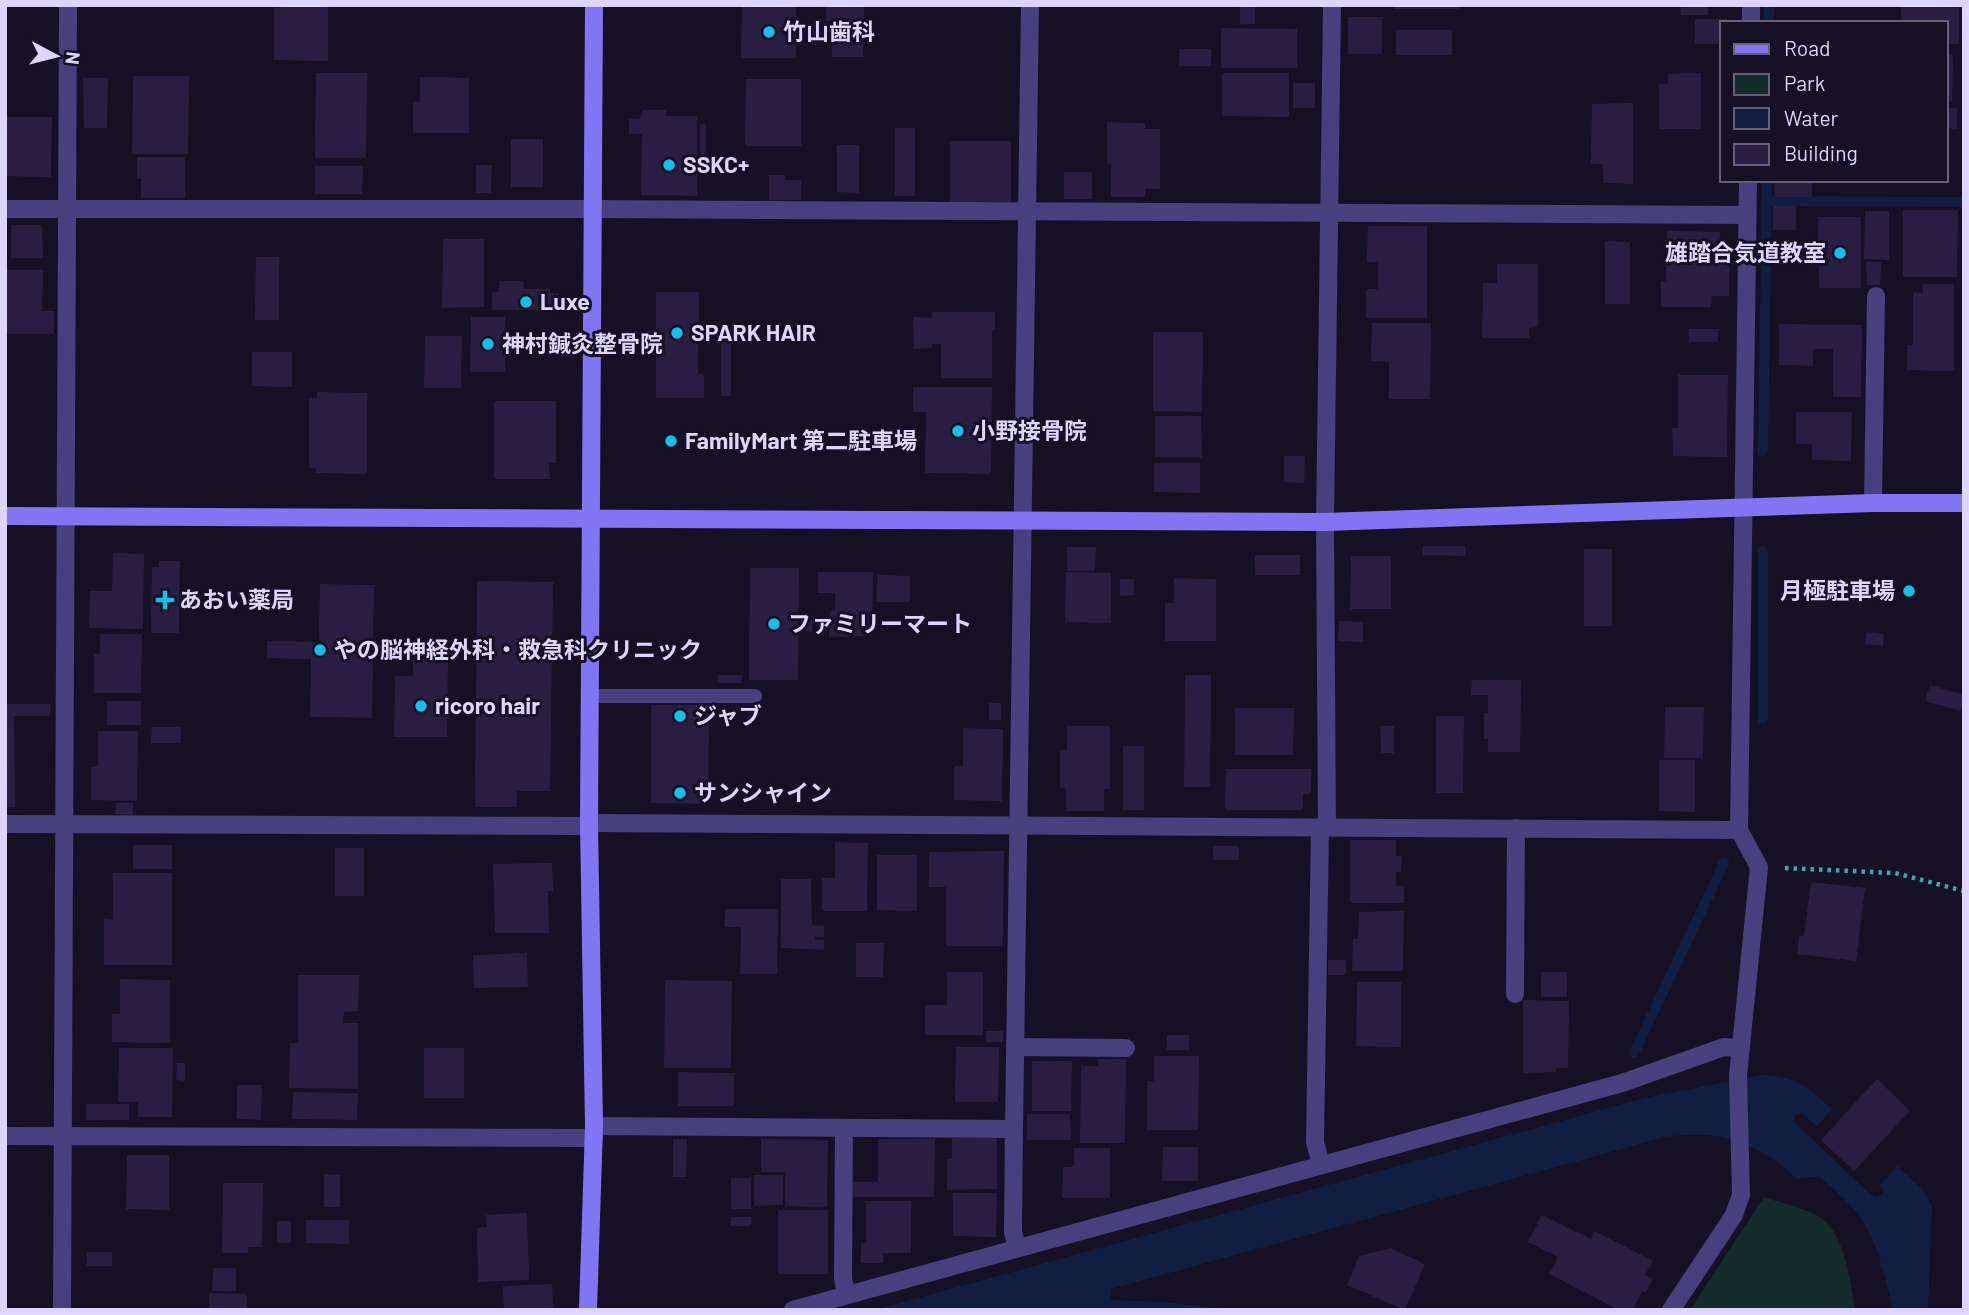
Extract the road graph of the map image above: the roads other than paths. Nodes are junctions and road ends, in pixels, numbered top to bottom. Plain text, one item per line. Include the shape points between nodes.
1 (68, 5) edge
2 (594, 5) edge
3 (1030, 5) edge
4 (1332, 5) edge
5 (1748, 182) edge
6 (5, 209) edge
7 (66, 209) junction
8 (593, 209) junction
9 (1028, 211) junction
10 (1329, 213) junction
11 (1748, 215) junction
12 (1876, 296) dead end
13 (1873, 503) junction
14 (1964, 503) edge
15 (1743, 507) junction
16 (5, 516) edge
17 (64, 516) junction
18 (591, 518) junction
19 (1023, 520) junction
20 (1325, 522) junction
21 (590, 696) junction
22 (755, 696) dead end
23 (5, 824) edge
24 (64, 825) junction
25 (589, 825) junction
26 (1019, 825) junction
27 (1324, 827) junction
28 (1516, 828) junction
29 (1739, 830) junction
30 (1515, 993) dead end
31 (1016, 1047) junction
32 (1126, 1048) dead end
33 (1740, 1048) junction
34 (844, 1128) junction
35 (1014, 1129) junction
36 (594, 1132) junction
37 (5, 1136) edge
38 (62, 1136) junction
39 (1321, 1165) junction
40 (1017, 1248) junction
41 (848, 1295) junction
42 (62, 1310) edge
43 (588, 1310) edge
44 (793, 1310) edge
45 (1671, 1310) edge

1 - 7 street
2 - 8 street
3 - 9 street
4 - 10 street
5 - 11 street
6 - 7 street
7 - 8 street
7 - 17 street
8 - 9 street
8 - 18 street
9 - 10 street
9 - 19 street
10 - 11 street
10 - 20 street
11 - 15 street
12 - 13 street
13 - 14 street
13 - 15 street
15 - 20 street
15 - 29 street
16 - 17 street
17 - 18 street
17 - 24 street
18 - 19 street
18 - 21 street
19 - 20 street
19 - 26 street
20 - 27 street
21 - 22 lane
21 - 25 street
23 - 24 street
24 - 25 street
24 - 38 street
25 - 26 street
25 - 36 street
26 - 27 street
26 - 31 street
27 - 28 street
27 - 39 street via 1315,1142
28 - 29 street
28 - 30 street
29 - 33 street via 1759,867
31 - 32 street
31 - 35 street
33 - 39 street via 1724,1047 1622,1083
33 - 45 street via 1741,1195 1734,1215
34 - 35 street
34 - 36 street
34 - 41 street via 844,1279
35 - 40 street via 1013,1232
36 - 38 street
36 - 43 street
37 - 38 street
38 - 42 street
39 - 40 street
40 - 41 street
41 - 44 street

